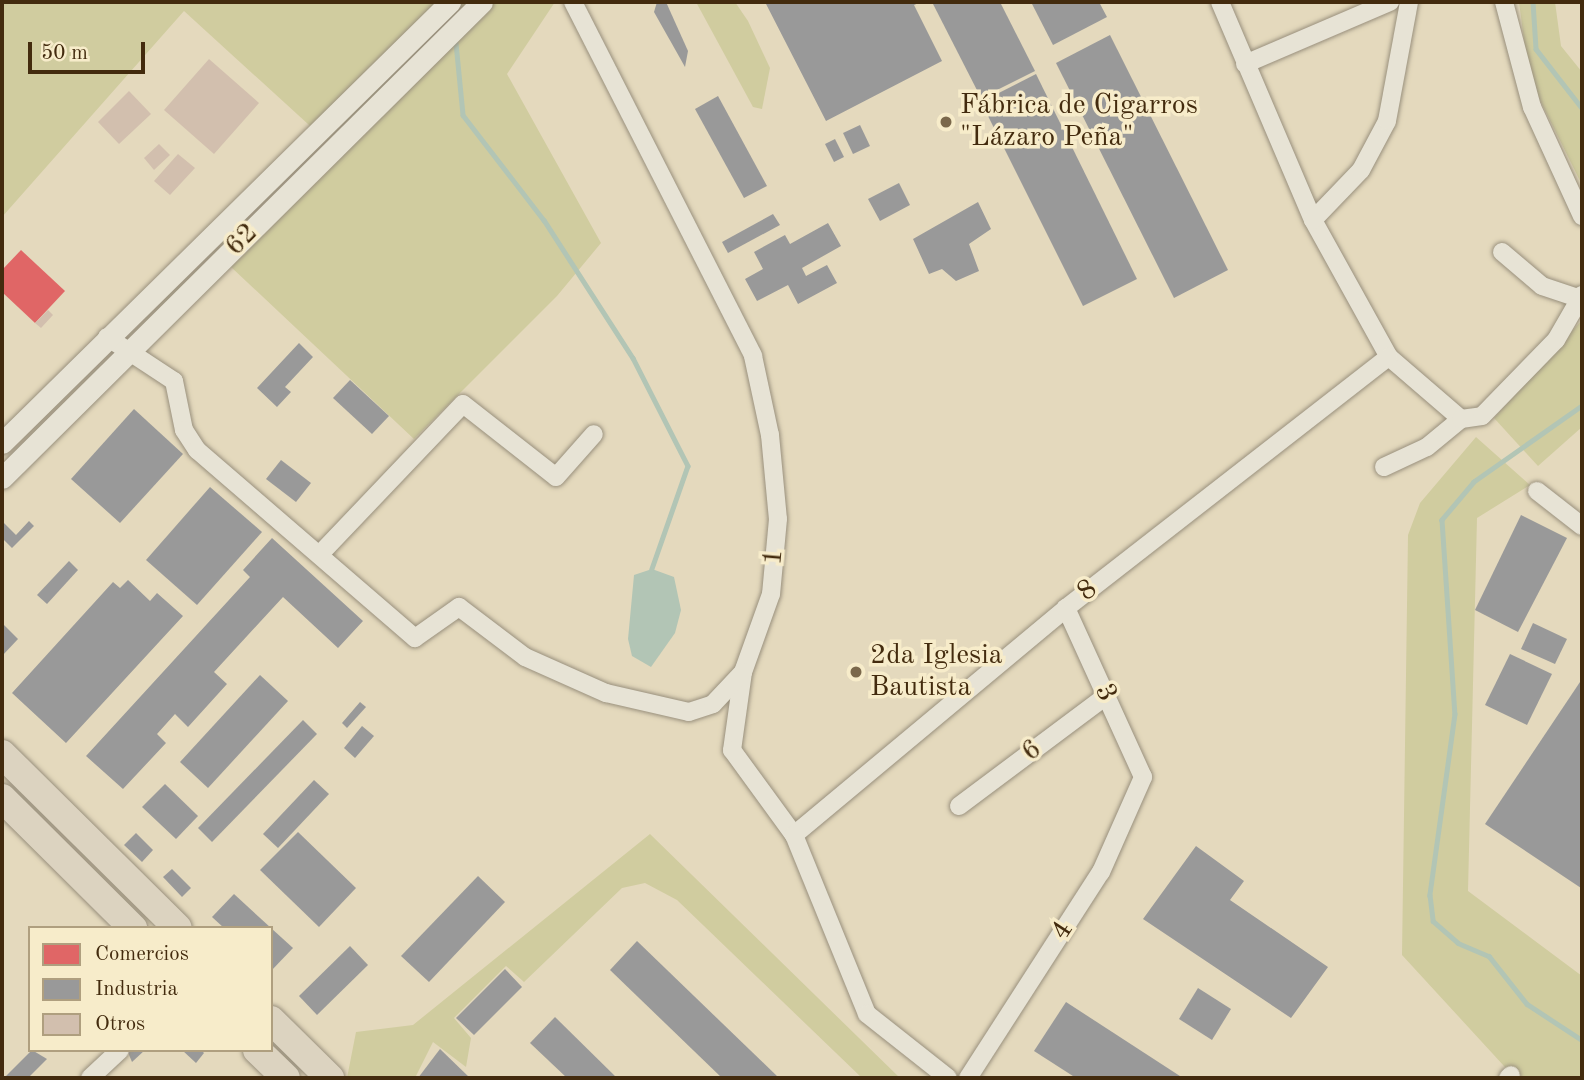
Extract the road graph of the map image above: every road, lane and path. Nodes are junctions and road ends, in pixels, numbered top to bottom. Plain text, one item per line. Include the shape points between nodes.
1 (450, 2) edge
2 (482, 2) edge
3 (573, 2) edge
4 (1220, 2) edge
5 (1390, 2) edge
6 (1409, 2) edge
7 (1504, 2) edge
8 (1245, 64) junction
9 (1582, 216) edge
10 (1313, 219) junction
11 (1502, 253) dead end
12 (1581, 297) edge
13 (107, 337) junction
14 (131, 350) junction
15 (1389, 357) junction
16 (1461, 419) junction
17 (594, 434) dead end
18 (2, 443) edge
19 (1384, 467) dead end
20 (2, 478) edge
21 (1537, 491) dead end
22 (1582, 526) edge
23 (322, 552) junction
24 (1066, 608) junction
25 (743, 672) junction
26 (1106, 696) junction
27 (2, 754) edge
28 (1143, 777) joint
29 (2, 799) edge
30 (958, 806) dead end
31 (794, 835) junction
32 (131, 926) edge
33 (176, 926) edge
34 (273, 1022) edge
35 (118, 1052) edge
36 (259, 1052) edge
37 (90, 1078) edge
38 (286, 1078) edge
39 (330, 1078) edge
40 (948, 1078) edge
41 (968, 1078) edge

1 - 13 street, 62
2 - 14 street, 62
3 - 25 street, 1 via 753,356 770,435 778,519 771,594
4 - 8 street
5 - 8 street
6 - 10 street via 1387,121 1361,170
7 - 9 street via 1532,107
8 - 10 street
10 - 15 street
11 - 12 street via 1542,286
12 - 16 street via 1556,340 1482,416
13 - 14 street
13 - 18 street, 62
14 - 20 street, 62
14 - 23 street via 174,381 184,430 197,450
15 - 16 street
15 - 24 street, 8
16 - 19 street via 1427,447
17 - 23 street via 556,477 463,404
21 - 22 street
23 - 25 street via 415,638 459,607 525,657 606,693 689,712 713,704
24 - 26 street, 3
24 - 31 street, 8
25 - 31 street, 1 via 732,750
26 - 28 street, 3
26 - 30 street, 6
27 - 33 highway
28 - 41 street, 4 via 1101,872
29 - 32 highway
31 - 40 street, 1 via 867,1014
34 - 39 highway
35 - 37 street
36 - 38 highway

